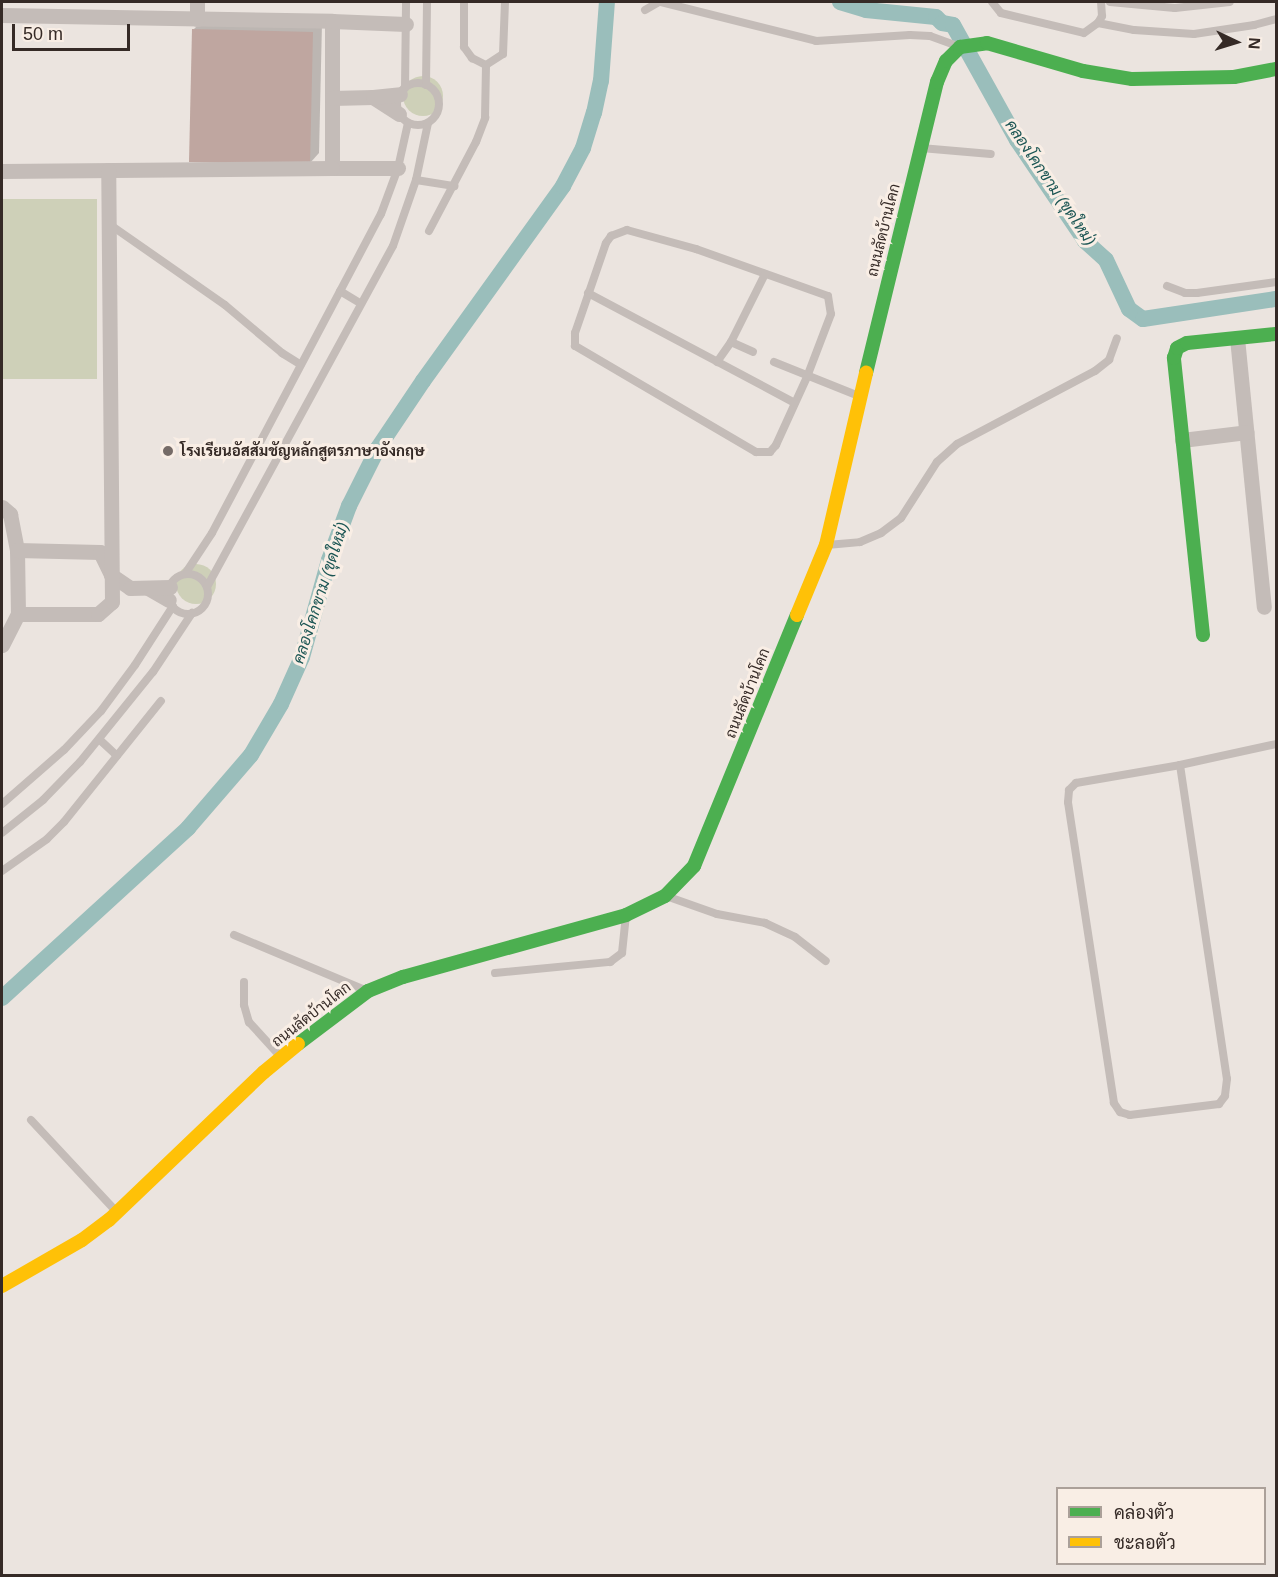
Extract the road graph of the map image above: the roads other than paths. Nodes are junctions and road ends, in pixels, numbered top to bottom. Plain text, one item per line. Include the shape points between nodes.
1 (197, 2) edge
2 (406, 2) edge
3 (427, 2) edge
4 (464, 2) edge
5 (505, 2) edge
6 (660, 2) edge
7 (992, 2) edge
8 (1101, 2) edge
9 (1110, 2) edge
10 (1230, 2) edge
11 (645, 10) dead end
12 (2, 15) edge
13 (197, 18) junction
14 (1276, 19) edge
15 (332, 21) junction
16 (1098, 23) junction
17 (406, 24) junction
18 (960, 47) junction
19 (486, 65) junction
20 (1276, 69) edge
21 (426, 85) junction
22 (402, 91) junction
23 (373, 97) junction
24 (332, 98) junction
25 (404, 118) junction
26 (428, 123) junction
27 (920, 148) junction
28 (991, 154) dead end
29 (332, 168) junction
30 (398, 168) junction
31 (108, 170) junction
32 (2, 171) edge
33 (416, 180) junction
34 (455, 186) junction
35 (109, 224) junction
36 (429, 231) dead end
37 (765, 274) junction
38 (1276, 282) edge
39 (1167, 286) dead end
40 (340, 291) junction
41 (588, 293) junction
42 (360, 303) junction
43 (1276, 334) edge
44 (1118, 338) dead end
45 (1237, 338) junction
46 (730, 342) junction
47 (753, 352) dead end
48 (717, 362) junction
49 (774, 362) dead end
50 (301, 365) junction
51 (807, 377) junction
52 (860, 396) junction
53 (795, 403) junction
54 (1247, 432) junction
55 (1182, 440) junction
56 (2, 507) edge
57 (826, 545) junction
58 (17, 550) junction
59 (184, 574) junction
60 (111, 575) junction
61 (207, 587) junction
62 (130, 588) junction
63 (170, 598) junction
64 (112, 602) junction
65 (1264, 607) dead end
66 (192, 613) junction
67 (18, 614) junction
68 (1203, 635) dead end
69 (2, 645) edge
70 (161, 701) dead end
71 (100, 740) junction
72 (1276, 744) edge
73 (117, 756) junction
74 (1180, 765) junction
75 (2, 804) edge
76 (2, 833) edge
77 (2, 871) edge
78 (665, 896) junction
79 (626, 915) junction
80 (234, 935) dead end
81 (826, 961) dead end
82 (495, 973) dead end
83 (244, 982) dead end
84 (368, 991) junction
85 (282, 1058) junction
86 (32, 1120) dead end
87 (117, 1212) junction
88 (2, 1286) edge

1 - 13 street
2 - 17 lane
3 - 21 lane
4 - 19 lane via 464,47 472,58
5 - 19 lane via 503,54
6 - 11 lane
6 - 18 lane via 816,41 910,35 930,36
7 - 16 lane via 1002,13 1064,30 1084,33
8 - 16 lane
9 - 10 lane via 1175,8
12 - 13 street
13 - 15 street
14 - 16 lane via 1194,34
15 - 17 street
15 - 24 street
17 - 22 lane
18 - 20 street via 987,43 1083,71 1132,78 1234,77
18 - 27 street, ถนนลัดบ้านโคก via 946,61 937,82
19 - 34 lane via 485,118
21 - 22 lane via 415,84
21 - 26 lane via 438,99 438,108
22 - 23 street
22 - 25 lane via 398,100
23 - 24 street
23 - 25 street
24 - 29 street
25 - 26 lane via 415,125
25 - 30 lane
26 - 33 lane
27 - 28 lane
27 - 52 street, ถนนลัดบ้านโคก
29 - 30 street
29 - 31 street
30 - 40 lane via 381,214
31 - 32 street
31 - 35 street
33 - 34 lane
33 - 42 lane via 393,246
34 - 36 lane
35 - 50 lane via 225,305
35 - 60 street
37 - 41 lane via 627,230 611,236 606,243
37 - 46 lane
37 - 51 lane via 828,296 831,314
38 - 39 lane via 1197,293
40 - 42 lane
40 - 50 lane
41 - 48 lane
41 - 53 lane via 574,333 575,346 756,452 770,452 776,445
42 - 61 lane
43 - 45 street
44 - 57 lane via 1109,360 1095,371 957,444 937,462 901,518 880,533 860,542
45 - 54 street
45 - 55 street via 1187,343 1177,348 1174,358
46 - 47 lane
46 - 48 lane
48 - 53 lane
49 - 51 lane
50 - 59 lane via 212,533
51 - 52 lane
51 - 53 lane
52 - 57 street, ถนนลัดบ้านโคก
54 - 55 street
54 - 65 street
55 - 68 street
56 - 58 street via 9,514
57 - 78 street, ถนนลัดบ้านโคก via 704,846 694,866
58 - 60 street via 100,552
58 - 67 street
59 - 61 lane via 198,576
59 - 63 lane via 173,581
60 - 62 street
60 - 64 street
61 - 66 lane via 204,606
62 - 63 street via 148,588
62 - 64 street
63 - 66 lane via 184,613
63 - 75 lane via 135,665 101,711 64,750
64 - 67 street via 98,614
66 - 71 lane via 153,672
67 - 69 street
70 - 73 lane
71 - 73 lane
71 - 76 lane via 42,800
72 - 74 lane
73 - 77 lane via 47,839
74 - 74 lane via 1227,1079 1225,1096 1219,1104 1130,1115 1120,1112 1114,1103 1068,802 1076,783
78 - 79 street, ถนนลัดบ้านโคก
78 - 81 lane via 717,914 765,923 795,937
79 - 82 lane via 622,953 610,962
79 - 84 street, ถนนลัดบ้านโคก via 403,977
80 - 84 lane
83 - 85 lane via 249,1022
84 - 85 street, ถนนลัดบ้านโคก
85 - 87 street, ถนนลัดบ้านโคก
86 - 87 lane
87 - 88 street, ถนนลัดบ้านโคก via 82,1240

